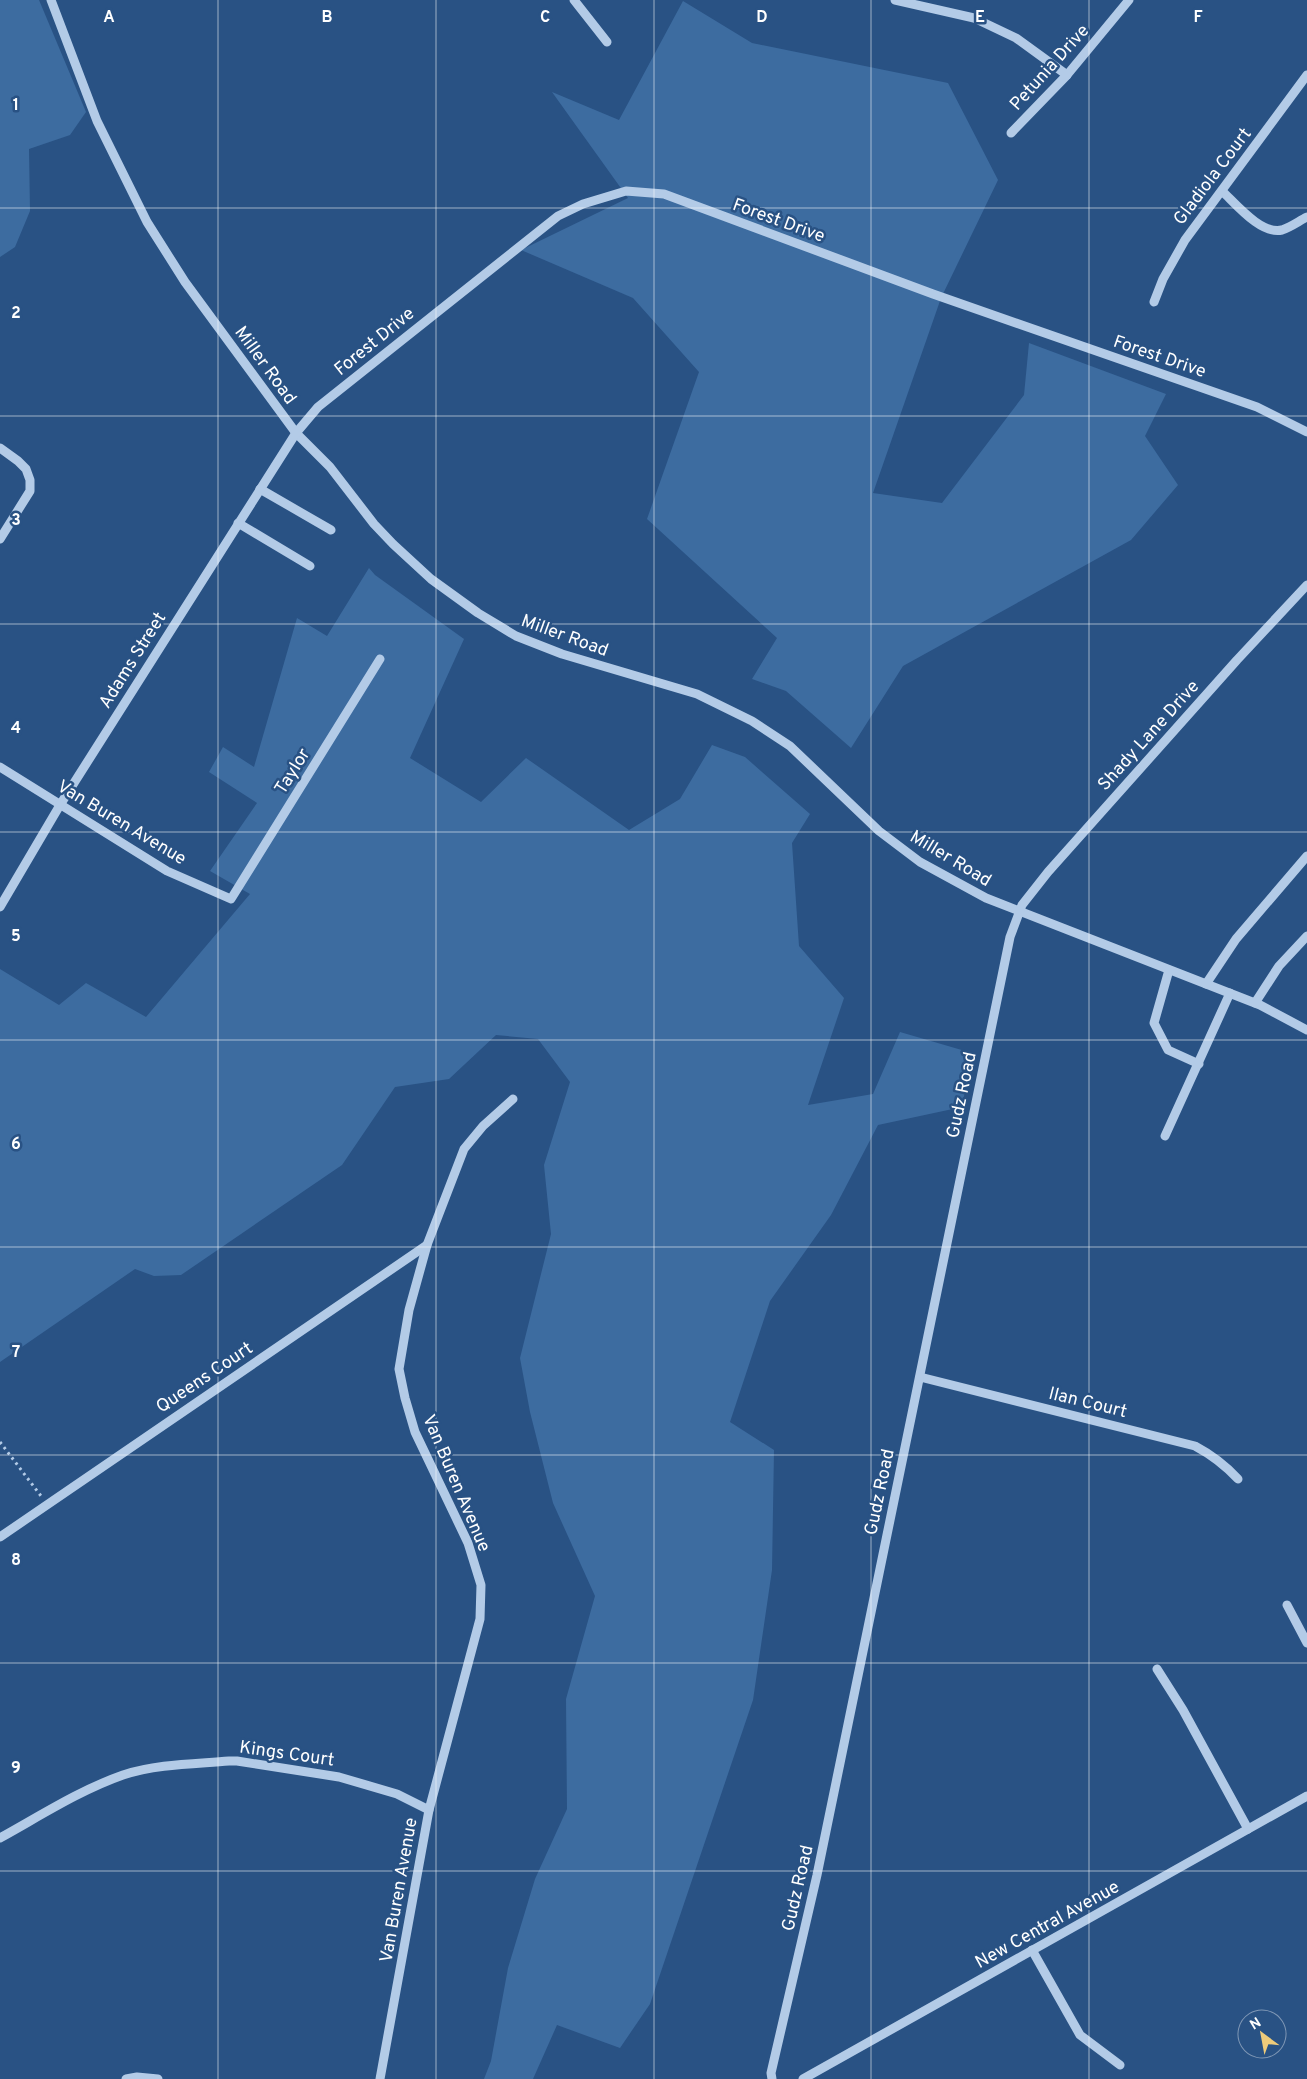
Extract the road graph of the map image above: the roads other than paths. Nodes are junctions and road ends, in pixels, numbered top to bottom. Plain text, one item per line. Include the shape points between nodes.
1 (51, 0) edge
2 (574, 0) edge
3 (895, 0) edge
4 (1129, 0) edge
5 (607, 42) dead end
6 (1068, 75) junction
7 (1307, 75) edge
8 (1011, 133) dead end
9 (1222, 191) junction
10 (1307, 217) edge
11 (1154, 302) dead end
12 (1307, 432) edge
13 (296, 433) junction
14 (0, 448) edge
15 (260, 489) junction
16 (238, 523) junction
17 (332, 530) dead end
18 (0, 539) edge
19 (310, 566) dead end
20 (1307, 585) edge
21 (380, 659) dead end
22 (0, 767) edge
23 (60, 805) junction
24 (1307, 856) edge
25 (231, 899) joint
26 (0, 907) edge
27 (1020, 912) junction
28 (1307, 936) edge
29 (1169, 970) junction
30 (1206, 984) junction
31 (1230, 993) junction
32 (1255, 1003) junction
33 (1307, 1030) edge
34 (1199, 1064) junction
35 (513, 1100) dead end
36 (1165, 1136) dead end
37 (427, 1245) junction
38 (920, 1377) junction
39 (1238, 1479) dead end
40 (0, 1537) edge
41 (1286, 1605) dead end
42 (1307, 1643) edge
43 (1157, 1669) dead end
44 (1307, 1796) edge
45 (429, 1810) junction
46 (1248, 1829) junction
47 (0, 1838) edge
48 (1032, 1950) junction
49 (1120, 2065) dead end
50 (126, 2079) edge
51 (158, 2079) edge
52 (380, 2079) edge
53 (772, 2079) edge
54 (803, 2079) edge

1 - 13 street, Miller Road via 97,121 147,222 185,282
2 - 5 street
3 - 6 street via 974,18 1016,38
4 - 6 street, Petunia Drive
6 - 8 street, Petunia Drive
7 - 9 street, Gladiola Court
9 - 10 street via 1264,227 1281,230
9 - 11 street, Gladiola Court via 1185,240 1162,280
12 - 13 street, Forest Drive via 1257,407 932,294 664,194 626,191 582,204 558,216 318,407
13 - 15 street, Adams Street
13 - 27 street, Miller Road via 330,467 393,544 478,614 516,636 562,654 697,694 752,721 790,746 879,830 920,862 986,898
14 - 18 street via 26,469 30,480 30,491
15 - 16 street, Adams Street
15 - 17 street
16 - 19 street
16 - 23 street, Adams Street
20 - 27 street, Shady Lane Drive via 1048,872
21 - 25 street, Taylor
22 - 23 street, Van Buren Avenue
23 - 25 street, Van Buren Avenue via 166,871
23 - 26 street, Adams Street
24 - 30 street via 1236,939
27 - 29 street, Miller Road
27 - 38 street, Gudz Road via 1010,937
28 - 32 street via 1279,966
29 - 30 street, Miller Road
29 - 34 street via 1154,1023 1168,1050
30 - 31 street, Miller Road
31 - 32 street, Miller Road
31 - 34 street
32 - 33 street, Miller Road
34 - 36 street
35 - 37 street, Van Buren Avenue via 483,1126 464,1149
37 - 40 street, Queens Court
37 - 45 street, Van Buren Avenue via 409,1310 399,1369 415,1432 468,1543 481,1585 480,1620
38 - 39 street, Ilan Court via 1195,1446 1223,1463
38 - 53 street, Gudz Road
41 - 42 street
43 - 46 street
44 - 46 street, New Central Avenue
45 - 47 street, Kings Court via 397,1794 339,1777 229,1761 164,1766 124,1775 88,1790
45 - 52 street, Van Buren Avenue
46 - 48 street, New Central Avenue
48 - 49 street via 1080,2035
48 - 54 street, New Central Avenue
50 - 51 street

